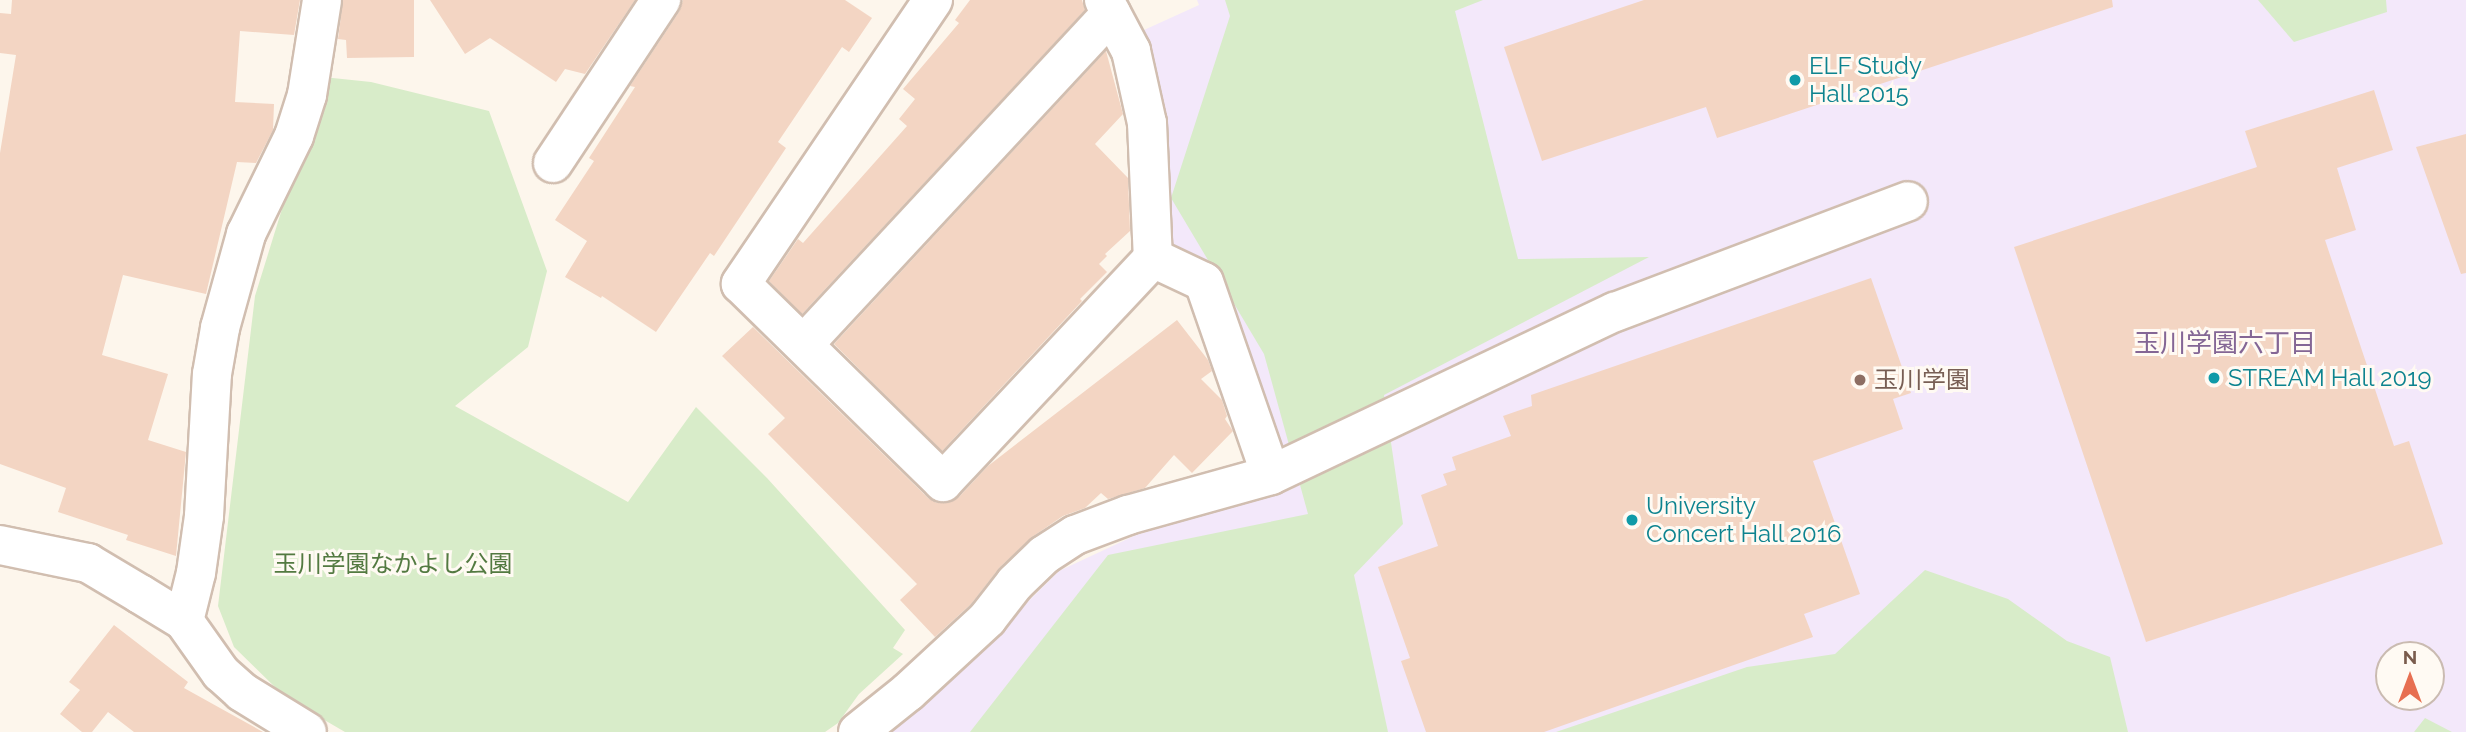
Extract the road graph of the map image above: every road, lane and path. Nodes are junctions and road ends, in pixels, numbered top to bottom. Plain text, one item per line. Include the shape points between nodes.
1 (322, 0) edge
2 (662, 0) edge
3 (933, 0) edge
4 (1108, 7) edge
5 (553, 163) dead end
6 (1908, 201) dead end
7 (1153, 258) junction
8 (804, 344) junction
9 (1272, 475) junction
10 (0, 545) edge
11 (184, 621) junction
12 (307, 732) edge
13 (858, 732) edge

1 - 11 street via 307,95 295,136 246,233 220,328 212,374 204,516
2 - 5 street
3 - 8 street via 741,284
4 - 7 street via 1131,51 1147,123
4 - 8 street
6 - 9 street via 1615,312
7 - 8 street via 943,482
7 - 9 street via 1204,282
9 - 13 street via 1141,511 1075,535 1044,555 986,619
10 - 11 street via 88,563
11 - 12 street via 221,673 263,707

